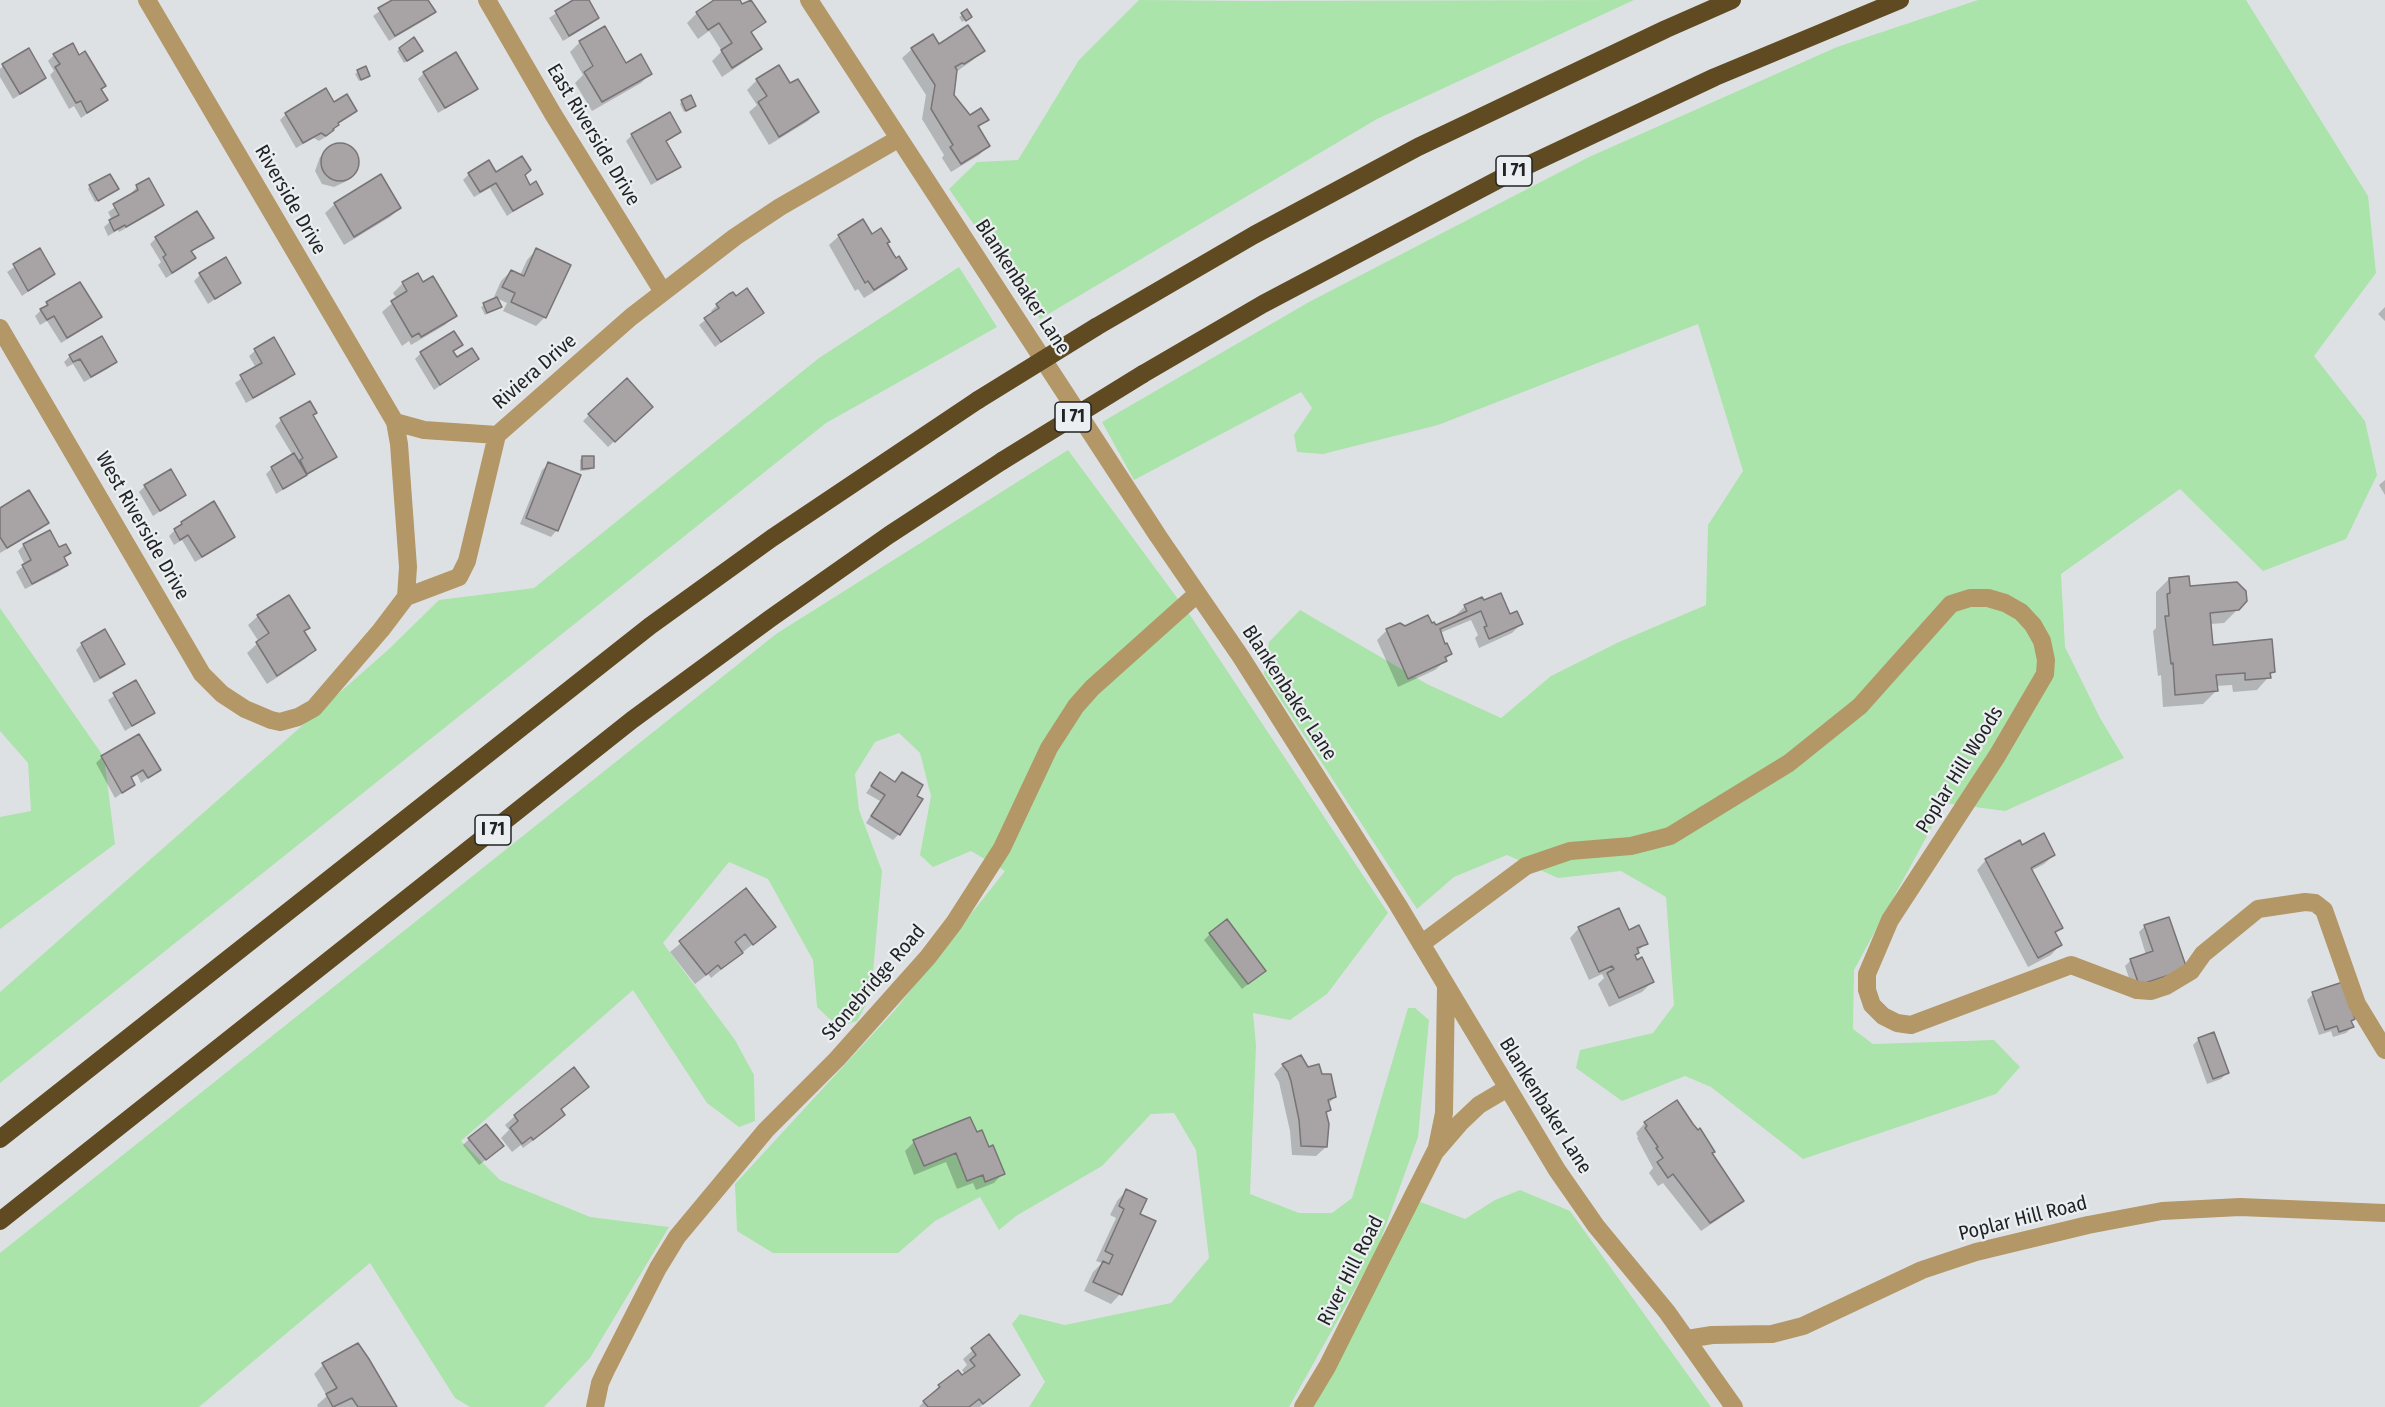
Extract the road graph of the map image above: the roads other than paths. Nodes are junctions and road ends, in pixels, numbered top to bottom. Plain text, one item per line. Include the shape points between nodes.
1 (147, 0) edge
2 (488, 0) edge
3 (809, 0) edge
4 (1732, 0) edge
5 (1900, 0) edge
6 (898, 139) junction
7 (663, 292) junction
8 (0, 328) edge
9 (395, 422) junction
10 (497, 435) junction
11 (1197, 594) junction
12 (406, 597) junction
13 (1421, 944) junction
14 (1446, 987) junction
15 (2385, 1050) edge
16 (1506, 1089) junction
17 (0, 1139) edge
18 (1436, 1152) junction
19 (2385, 1213) edge
20 (0, 1221) edge
21 (1687, 1339) junction
22 (595, 1407) edge
23 (1303, 1407) edge
24 (1734, 1407) edge

1 - 9 street, Riverside Drive
2 - 7 street, East Riverside Drive
3 - 6 street, Blankenbaker Lane
4 - 17 highway, bridge via 1418,147 1254,235 978,400 782,531 650,626
5 - 20 highway, I 71, bridge via 1715,77 1509,174 1263,304 1002,461 879,542 632,720
6 - 7 street, Riviera Drive via 780,207
6 - 11 street, Blankenbaker Lane
7 - 10 street, Riviera Drive
8 - 12 street, West Riverside Drive via 202,674 222,694 271,720 298,717 314,708
9 - 10 street via 424,430
9 - 12 street, Riverside Drive via 408,567
10 - 12 street, Riviera Drive via 468,561 459,577
11 - 13 street, Blankenbaker Lane via 1241,657
11 - 22 street, Stonebridge Road via 1076,706 1049,748 1002,848 954,923 837,1059 766,1130 677,1237 606,1370
13 - 14 street, Blankenbaker Lane
13 - 15 street, Poplar Hill Woods via 1526,866 1570,851 1631,846 1680,830 1789,763 1860,706 1950,604 1988,598 2013,608 2033,625 2042,641 2045,674 1997,756 1890,920 1867,974 1872,1005 1883,1016 1911,1025 2071,965 2137,990 2151,991 2191,970 2203,954 2258,909 2305,902 2325,910 2357,1004
14 - 16 street, Blankenbaker Lane
14 - 18 street, River Hill Road via 1444,1113
16 - 18 street, River Hill Road via 1479,1105
16 - 21 street, Blankenbaker Lane via 1596,1226
18 - 23 street, River Hill Road via 1328,1367
19 - 21 street, Poplar Hill Road via 2240,1207 2162,1211 1976,1251 1922,1270 1803,1326 1772,1334
21 - 24 street, Blankenbaker Lane

